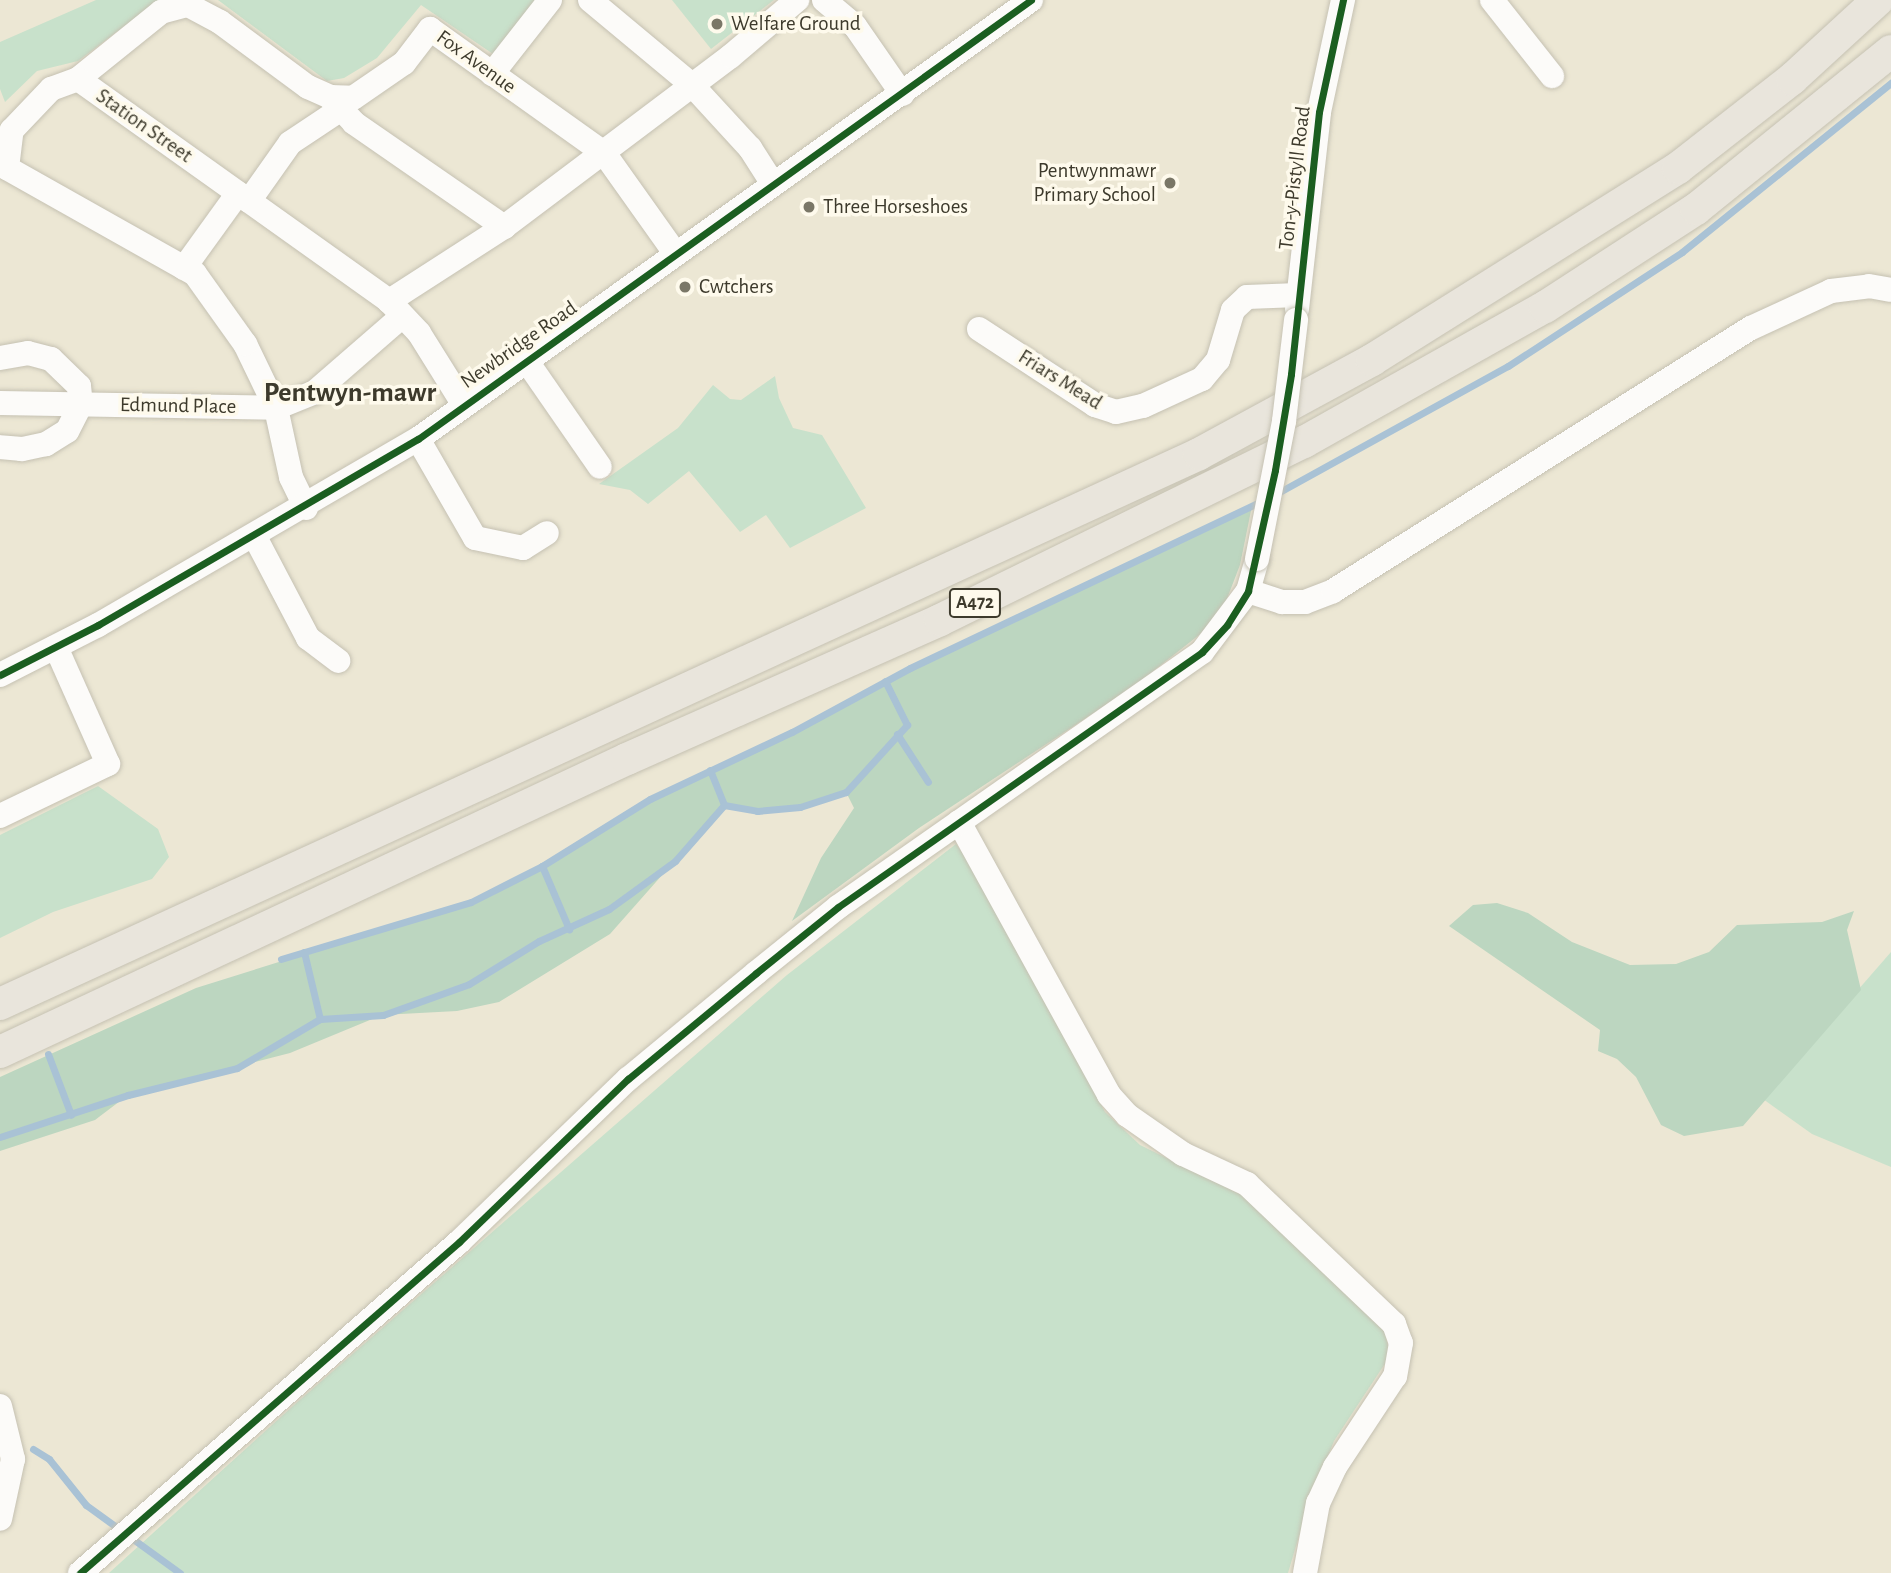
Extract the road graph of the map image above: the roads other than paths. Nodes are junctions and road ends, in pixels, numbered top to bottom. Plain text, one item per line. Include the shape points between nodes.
1 (550, 0) edge
2 (590, 0) edge
3 (797, 0) edge
4 (824, 0) edge
5 (1031, 0) edge
6 (1343, 0) edge
7 (1492, 0) edge
8 (1878, 0) edge
9 (1891, 51) edge
10 (492, 74) junction
11 (1552, 76) dead end
12 (78, 79) junction
13 (692, 85) junction
14 (902, 94) junction
15 (335, 103) junction
16 (604, 153) junction
17 (3, 169) edge
18 (774, 184) junction
19 (243, 197) junction
20 (504, 227) junction
21 (675, 253) junction
22 (184, 268) junction
23 (1891, 290) edge
24 (1298, 295) junction
25 (395, 310) junction
26 (979, 329) dead end
27 (0, 358) edge
28 (528, 363) junction
29 (0, 403) edge
30 (81, 404) junction
31 (464, 405) junction
32 (276, 408) junction
33 (418, 439) junction
34 (0, 446) edge
35 (600, 467) dead end
36 (306, 508) junction
37 (547, 533) dead end
38 (254, 537) junction
39 (1248, 591) junction
40 (56, 646) junction
41 (338, 661) dead end
42 (0, 675) edge
43 (0, 816) edge
44 (959, 822) junction
45 (0, 1004) edge
46 (0, 1052) edge
47 (0, 1406) edge
48 (0, 1519) edge
49 (80, 1573) edge
50 (1305, 1573) edge

1 - 10 street
2 - 13 street
3 - 13 street
4 - 14 street via 855,26
5 - 14 street, Newbridge Road
6 - 24 street, Ton-y-Pistyll Road via 1319,112
7 - 11 street
8 - 45 main road, A472 via 1792,79 1678,168 1372,360 1199,454
9 - 46 main road, A472 via 1696,209 1545,307 1304,442 940,620 627,759
10 - 15 street, Fox Avenue via 430,29 404,63 353,98
10 - 16 street, Fox Avenue
12 - 15 street via 160,12 188,5 220,22
12 - 17 street, Station Street via 51,89 12,130
12 - 19 street, Station Street
13 - 16 street
13 - 18 street via 750,148
14 - 18 street, Newbridge Road
15 - 19 street via 290,143
15 - 20 street via 354,123
16 - 20 street
16 - 21 street, Fox Avenue
17 - 22 street, Station Street
18 - 21 street, Newbridge Road
19 - 22 street
19 - 25 street, Station Street
20 - 25 street
21 - 28 street, Newbridge Road
22 - 32 street, Station Street via 195,274 245,344
23 - 39 street via 1869,286 1831,291 1751,328 1333,591 1305,602 1282,602
24 - 26 street, Friars Mead via 1247,297 1234,310 1218,360 1202,379 1143,406 1116,412 1095,405
24 - 39 street, Ton-y-Pistyll Road, bridge via 1284,421
25 - 31 street, Station Street via 419,333
25 - 32 street via 315,392
27 - 30 street via 28,354 51,359 79,386
28 - 31 street, Newbridge Road
28 - 35 street
29 - 30 street, Edmund Place
30 - 32 street, Edmund Place
30 - 34 street via 67,430 46,444 22,449
31 - 33 street, Newbridge Road
32 - 36 street, Station Street via 291,477
33 - 36 street, Newbridge Road
33 - 37 street via 475,538 523,548
36 - 38 street, Newbridge Road
38 - 40 street, Newbridge Road
38 - 41 street via 307,638
39 - 44 street via 1202,652
40 - 42 street, Newbridge Road
40 - 43 street via 108,764
44 - 49 street via 838,907 628,1079 459,1242
44 - 50 street via 1110,1096 1127,1115 1183,1154 1247,1184 1394,1324 1401,1343 1395,1376 1335,1467 1318,1503
47 - 48 street via 13,1459

